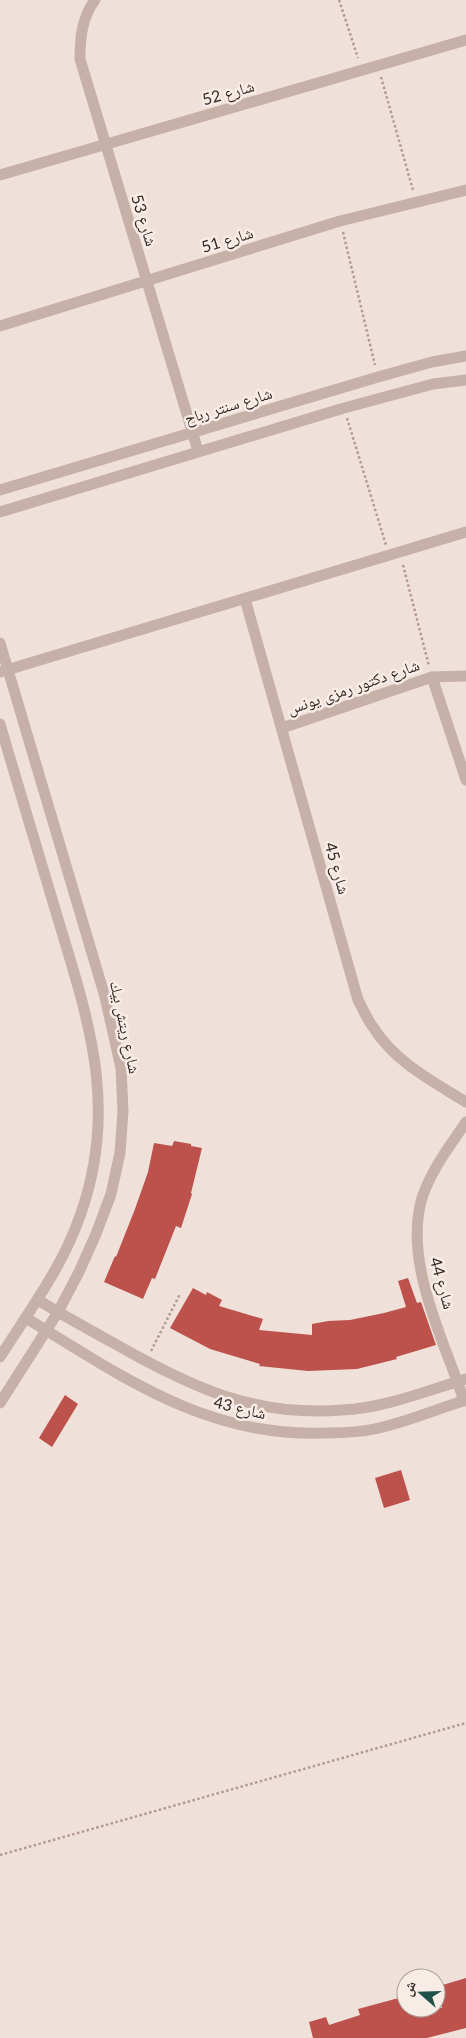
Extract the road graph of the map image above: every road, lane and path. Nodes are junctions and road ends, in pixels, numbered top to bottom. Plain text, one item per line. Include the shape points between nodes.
1 (95, 0) edge
2 (339, 0) edge
3 (466, 40) edge
4 (377, 66) junction
5 (362, 70) junction
6 (106, 145) junction
7 (0, 175) edge
8 (466, 190) edge
9 (416, 201) junction
10 (340, 221) junction
11 (147, 280) junction
12 (0, 326) edge
13 (466, 356) edge
14 (378, 376) junction
15 (466, 380) edge
16 (344, 408) junction
17 (193, 432) junction
18 (198, 451) junction
19 (0, 490) edge
20 (0, 512) edge
21 (466, 532) edge
22 (394, 554) junction
23 (245, 599) junction
24 (0, 642) edge
25 (4, 671) edge
26 (466, 676) edge
27 (432, 677) junction
28 (0, 724) edge
29 (282, 728) junction
30 (466, 780) edge
31 (466, 1102) edge
32 (466, 1122) edge
33 (180, 1294) dead end
34 (38, 1300) junction
35 (58, 1312) junction
36 (26, 1318) junction
37 (46, 1330) junction
38 (0, 1357) edge
39 (145, 1361) junction
40 (462, 1380) edge
41 (465, 1400) edge
42 (0, 1402) edge
43 (466, 1723) edge
44 (0, 1856) edge

1 - 6 street, شارع 53 via 84,21 80,59
2 - 5 path
3 - 4 street, شارع 52
4 - 5 street, شارع 52
4 - 9 path
5 - 6 street, شارع 52
6 - 7 street, شارع 52
6 - 11 street, شارع 53
8 - 9 street, شارع 51
9 - 10 street, شارع 51
10 - 11 street, شارع 51
10 - 14 path
11 - 12 street, شارع 51
11 - 17 street, شارع 53
13 - 14 street, شارع سنتر رباح
14 - 17 street, شارع سنتر رباح
15 - 16 street via 433,384
16 - 18 street
16 - 22 path
17 - 18 street, شارع 53
17 - 19 street, شارع سنتر رباح
18 - 20 street
21 - 22 street
22 - 23 street
22 - 27 path
23 - 25 street
23 - 29 street, شارع 45
24 - 25 street, شارع ريتش بيك
25 - 35 street, شارع ريتش بيك via 105,997 121,1068 123,1111 120,1153 111,1194 86,1257
26 - 27 street, شارع دكتور رمزى يونس
27 - 29 street, شارع دكتور رمزى يونس
27 - 30 street
28 - 34 street via 79,989 99,1085 99,1118 90,1184 68,1246
29 - 31 street, شارع 45 via 358,1000 373,1028 393,1052 418,1073
32 - 40 street, شارع 44 via 433,1172 422,1198 417,1252 422,1279
33 - 39 path
34 - 35 street, شارع 43
34 - 36 street
35 - 37 street, شارع ريتش بيك
35 - 39 street, شارع 43
36 - 37 street, شارع 43
36 - 38 street
37 - 41 street, شارع 43 via 159,1396 213,1418 278,1432 312,1434 378,1429
37 - 42 street, شارع ريتش بيك
39 - 40 street, شارع 43 via 217,1395 287,1410 335,1411 374,1406
40 - 41 street, شارع 44
43 - 44 path

